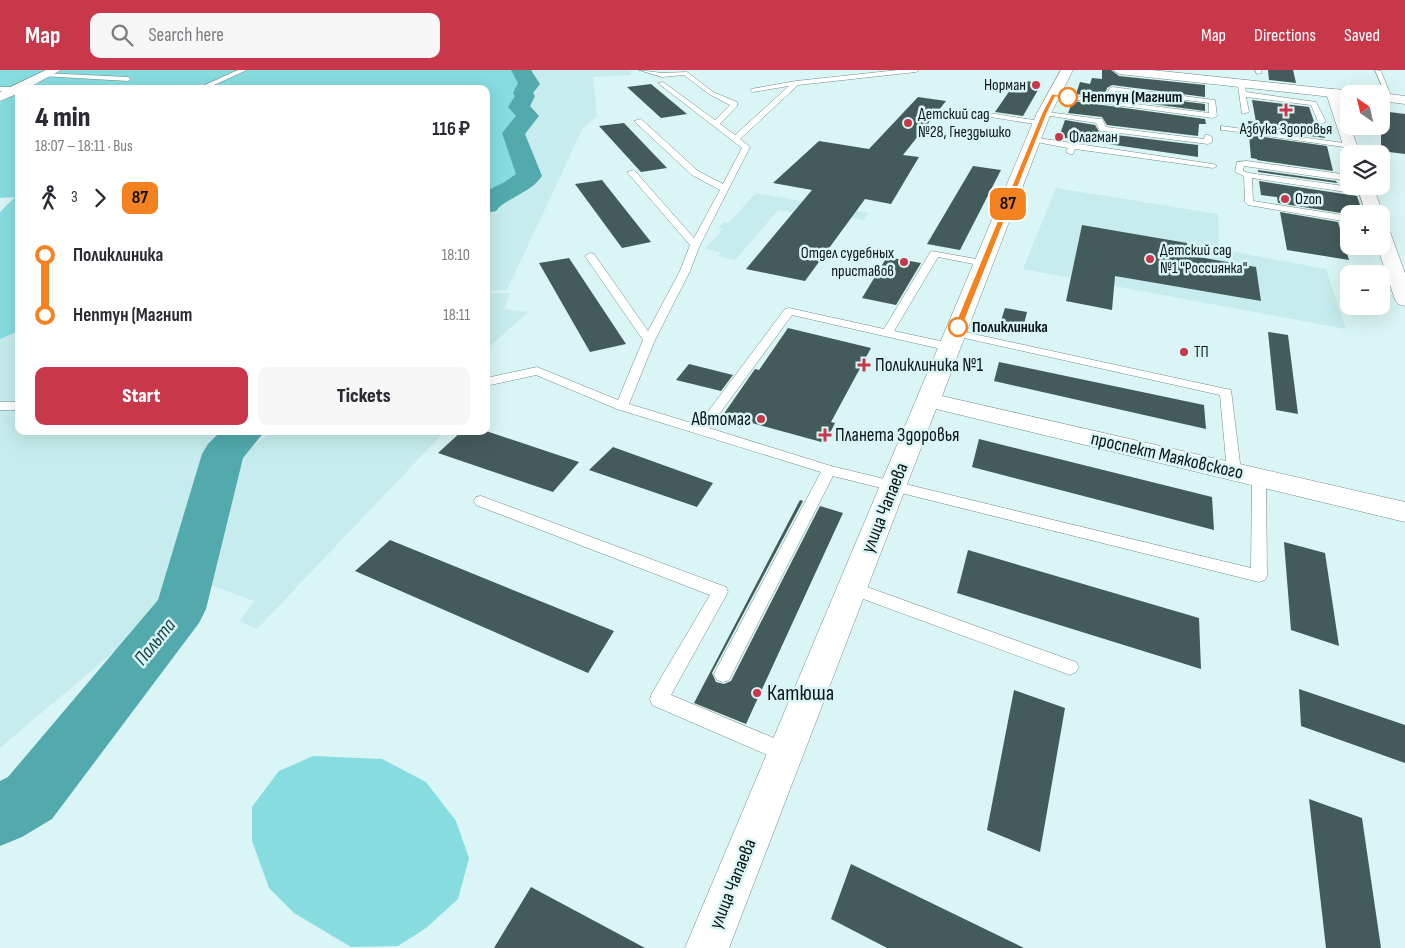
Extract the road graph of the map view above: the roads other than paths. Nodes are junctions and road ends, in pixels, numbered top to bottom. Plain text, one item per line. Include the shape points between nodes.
1 (244, 70) edge
2 (642, 70) edge
3 (916, 70) edge
4 (1067, 70) edge
5 (1119, 70) edge
6 (1378, 71) edge
7 (49, 73) edge
8 (1326, 78) dead end
9 (128, 79) dead end
10 (661, 83) dead end
11 (796, 83) junction
12 (24, 85) edge
13 (208, 85) edge
14 (1382, 85) edge
15 (15, 88) edge
16 (1242, 88) junction
17 (0, 89) edge
18 (15, 90) edge
19 (753, 90) dead end
20 (1213, 91) junction
21 (1332, 92) junction
22 (1340, 93) edge
23 (0, 97) edge
24 (1390, 98) edge
25 (1405, 100) edge
26 (1108, 102) junction
27 (972, 112) dead end
28 (1245, 112) dead end
29 (1043, 118) junction
30 (638, 121) dead end
31 (1322, 122) dead end
32 (715, 124) junction
33 (1224, 128) dead end
34 (1208, 136) dead end
35 (734, 138) junction
36 (1350, 145) edge
37 (1340, 148) edge
38 (1213, 166) dead end
39 (632, 172) dead end
40 (1248, 175) junction
41 (1340, 177) edge
42 (1340, 186) edge
43 (725, 189) junction
44 (1340, 218) edge
45 (695, 245) junction
46 (1389, 255) edge
47 (590, 256) dead end
48 (984, 263) junction
49 (1405, 300) edge
50 (887, 333) junction
51 (649, 340) junction
52 (953, 340) junction
53 (490, 381) edge
54 (928, 400) junction
55 (0, 406) edge
56 (15, 406) edge
57 (622, 406) junction
58 (701, 430) junction
59 (829, 470) junction
60 (1234, 471) junction
61 (1259, 477) junction
62 (894, 486) junction
63 (481, 501) dead end
64 (1405, 512) edge
65 (853, 588) junction
66 (1070, 667) dead end
67 (723, 674) dead end
68 (786, 753) junction
69 (707, 948) edge

1 - 13 lane
2 - 32 lane via 662,75 685,73 711,93 734,104
3 - 11 lane
4 - 29 street, улица Чапаева
5 - 20 street
6 - 14 lane
7 - 9 lane
7 - 12 street
8 - 21 street
10 - 32 lane
11 - 19 lane
11 - 35 lane
15 - 17 lane
16 - 20 street
16 - 21 street
16 - 28 lane
16 - 31 lane via 1314,103
18 - 23 street
20 - 26 lane via 1112,89
20 - 26 lane via 1213,116
21 - 22 street
21 - 36 street
24 - 25 street
26 - 29 lane
27 - 29 lane
29 - 34 lane via 1099,121 1103,129 1208,142
29 - 38 lane via 1071,149
29 - 48 street, улица Чапаева
30 - 43 lane via 695,173
32 - 35 lane
33 - 37 lane
35 - 43 lane via 746,147
39 - 45 lane
40 - 41 lane via 1240,172 1240,164
40 - 42 lane
40 - 44 lane via 1251,203
43 - 45 lane
45 - 51 lane
46 - 49 street
47 - 51 lane
48 - 50 lane via 935,253
48 - 52 street, улица Чапаева
50 - 52 lane
50 - 58 lane via 788,311
51 - 57 lane
52 - 54 street, улица Чапаева
52 - 60 lane via 1226,393
53 - 57 lane via 538,371
54 - 60 street, проспект Маяковского
54 - 62 street, улица Чапаева
55 - 56 lane
57 - 58 lane
58 - 59 lane
59 - 62 lane
59 - 67 lane
60 - 61 street, проспект Маяковского
61 - 62 lane via 1259,576
61 - 64 street, проспект Маяковского
62 - 65 street, улица Чапаева
63 - 68 lane via 720,592 659,699
65 - 66 lane
65 - 68 street, улица Чапаева
68 - 69 street, улица Чапаева

